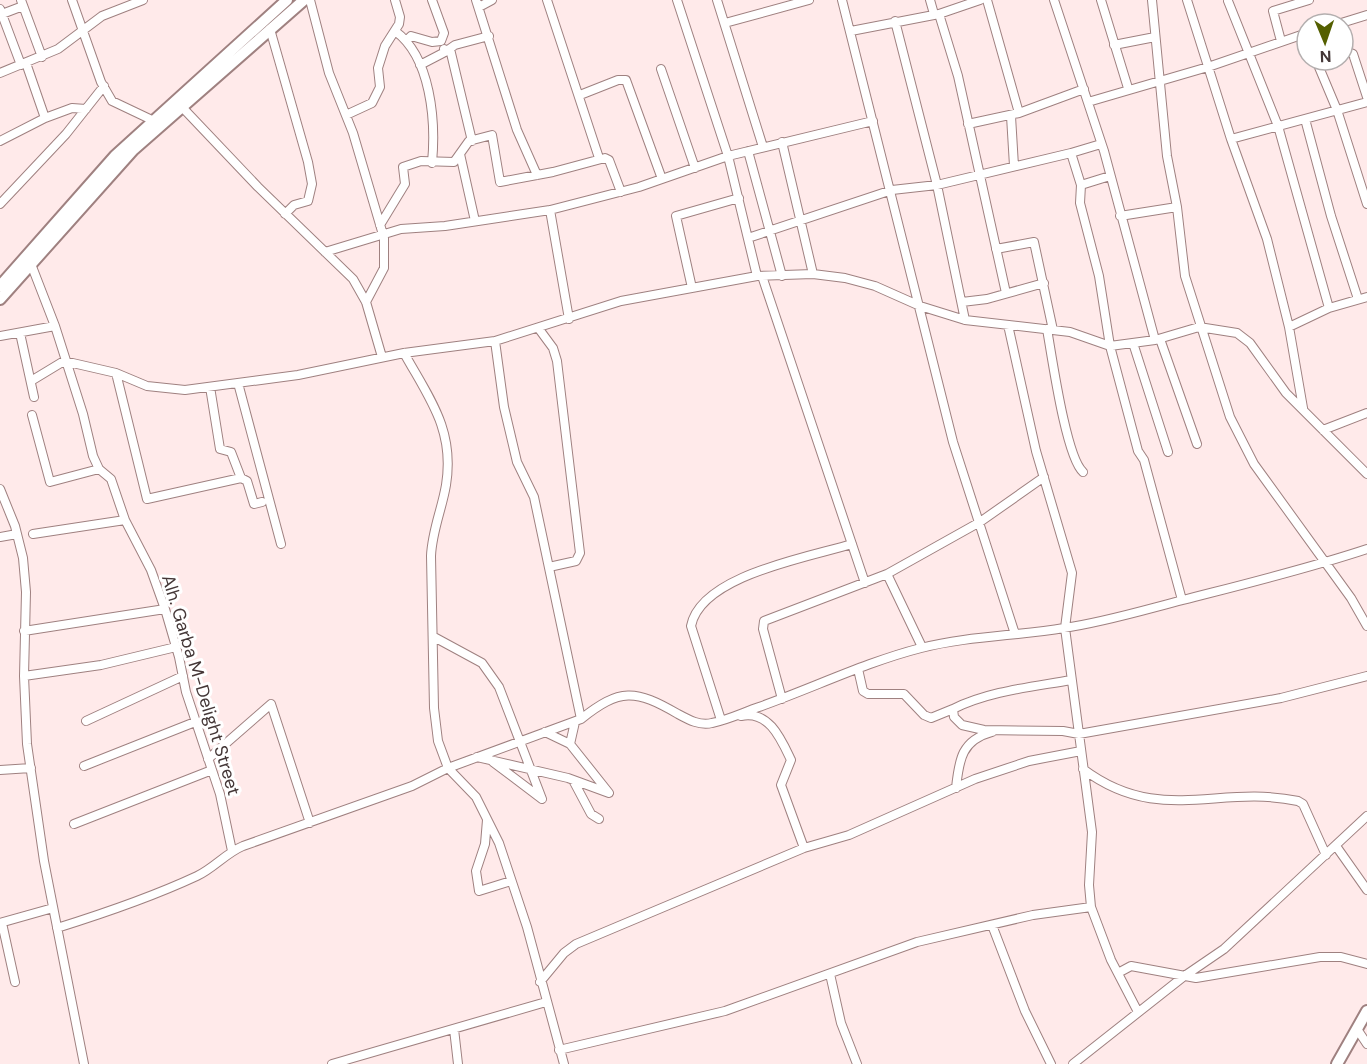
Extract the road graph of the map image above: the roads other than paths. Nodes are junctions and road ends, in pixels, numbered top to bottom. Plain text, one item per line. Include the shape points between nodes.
1 (72, 0) edge
2 (143, 0) edge
3 (287, 0) edge
4 (304, 0) edge
5 (309, 0) edge
6 (395, 0) edge
7 (432, 0) edge
8 (492, 0) edge
9 (547, 0) edge
10 (677, 0) edge
11 (717, 0) edge
12 (809, 0) edge
13 (842, 0) edge
14 (930, 0) edge
15 (980, 0) edge
16 (987, 0) edge
17 (1054, 0) edge
18 (1101, 0) edge
19 (1152, 0) edge
20 (1187, 0) edge
21 (1309, 0) edge
22 (1228, 1) edge
23 (22, 3) edge
24 (477, 4) edge
25 (1, 11) edge
26 (937, 14) junction
27 (895, 21) junction
28 (725, 23) junction
29 (83, 28) junction
30 (270, 29) junction
31 (395, 31) junction
32 (851, 31) junction
33 (489, 36) junction
34 (1155, 37) junction
35 (1295, 37) edge
36 (407, 40) junction
37 (441, 41) junction
38 (1281, 41) junction
39 (1114, 45) junction
40 (447, 50) junction
41 (1250, 53) junction
42 (42, 57) junction
43 (1355, 60) edge
44 (23, 64) junction
45 (420, 65) junction
46 (1208, 67) junction
47 (661, 69) dead end
48 (1321, 72) edge
49 (0, 73) edge
50 (1158, 81) junction
51 (104, 86) junction
52 (1128, 88) junction
53 (1084, 89) junction
54 (580, 95) junction
55 (1367, 97) edge
56 (1088, 102) junction
57 (1367, 102) edge
58 (181, 106) junction
59 (86, 109) junction
60 (1337, 110) junction
61 (1019, 113) junction
62 (346, 115) junction
63 (1011, 116) junction
64 (45, 118) junction
65 (1305, 119) junction
66 (152, 120) junction
67 (873, 121) junction
68 (969, 124) junction
69 (1278, 126) junction
70 (1231, 139) junction
71 (0, 141) edge
72 (472, 141) junction
73 (782, 142) junction
74 (1101, 144) junction
75 (763, 147) junction
76 (748, 151) junction
77 (1071, 153) junction
78 (460, 154) junction
79 (728, 156) junction
80 (599, 158) junction
81 (432, 163) junction
82 (1014, 166) junction
83 (695, 168) junction
84 (537, 175) junction
85 (979, 175) junction
86 (1110, 176) junction
87 (662, 179) junction
88 (936, 185) junction
89 (1081, 185) junction
90 (892, 190) junction
91 (621, 192) junction
92 (739, 198) junction
93 (0, 204) edge
94 (1367, 204) edge
95 (1177, 207) junction
96 (550, 210) junction
97 (285, 214) junction
98 (1120, 216) junction
99 (802, 220) junction
100 (475, 221) junction
101 (380, 225) junction
102 (770, 231) junction
103 (383, 234) junction
104 (748, 238) junction
105 (996, 249) junction
106 (325, 252) junction
107 (31, 264) junction
108 (813, 274) junction
109 (760, 276) junction
110 (782, 276) junction
111 (1044, 283) junction
112 (0, 286) edge
113 (692, 288) junction
114 (1006, 293) junction
115 (0, 299) edge
116 (1364, 299) edge
117 (366, 302) junction
118 (962, 302) junction
119 (920, 306) junction
120 (1329, 308) junction
121 (569, 319) junction
122 (965, 321) junction
123 (1008, 325) junction
124 (55, 326) junction
125 (1199, 327) junction
126 (1289, 327) junction
127 (539, 329) junction
128 (1050, 330) junction
129 (20, 333) junction
130 (0, 336) edge
131 (1157, 339) junction
132 (495, 341) junction
133 (1133, 343) junction
134 (1110, 346) junction
135 (404, 353) junction
136 (382, 357) junction
137 (64, 361) junction
138 (116, 373) junction
139 (31, 381) junction
140 (238, 383) junction
141 (210, 387) junction
142 (34, 397) dead end
143 (1303, 410) junction
144 (1367, 413) edge
145 (32, 415) dead end
146 (1323, 430) junction
147 (1197, 444) dead end
148 (1168, 452) dead end
149 (99, 469) junction
150 (1083, 472) dead end
151 (1367, 474) edge
152 (1044, 477) junction
153 (241, 478) junction
154 (0, 489) edge
155 (262, 502) dead end
156 (125, 520) junction
157 (980, 522) junction
158 (17, 534) junction
159 (33, 534) dead end
160 (0, 537) edge
161 (281, 544) dead end
162 (852, 544) junction
163 (1367, 549) edge
164 (1324, 563) junction
165 (549, 567) junction
166 (887, 574) junction
167 (865, 583) junction
168 (1182, 600) junction
169 (165, 609) junction
170 (1367, 626) edge
171 (1065, 628) junction
172 (24, 631) junction
173 (1015, 634) junction
174 (434, 637) junction
175 (176, 647) junction
176 (922, 647) junction
177 (858, 669) junction
178 (24, 676) junction
179 (183, 676) junction
180 (1367, 676) edge
181 (1071, 680) junction
182 (782, 699) junction
183 (953, 709) junction
184 (578, 720) junction
185 (722, 720) junction
186 (86, 721) dead end
187 (195, 722) junction
188 (996, 731) junction
189 (545, 732) junction
190 (1080, 734) junction
191 (518, 742) junction
192 (570, 744) junction
193 (1081, 751) junction
194 (477, 757) junction
195 (208, 759) junction
196 (493, 762) junction
197 (84, 766) dead end
198 (31, 768) junction
199 (448, 768) junction
200 (529, 769) junction
201 (1083, 769) junction
202 (0, 770) edge
203 (212, 770) junction
204 (574, 782) junction
205 (956, 788) junction
206 (1367, 816) edge
207 (487, 818) junction
208 (599, 819) dead end
209 (310, 823) junction
210 (74, 824) dead end
211 (1336, 846) junction
212 (804, 848) junction
213 (232, 851) junction
214 (1326, 855) junction
215 (511, 881) junction
216 (1367, 890) edge
217 (1091, 907) junction
218 (53, 908) junction
219 (1, 923) edge
220 (992, 925) junction
221 (57, 928) junction
222 (1367, 964) edge
223 (830, 974) junction
224 (1118, 974) junction
225 (1183, 976) junction
226 (15, 982) dead end
227 (540, 982) junction
228 (546, 1002) junction
229 (1367, 1011) edge
230 (1138, 1012) junction
231 (454, 1029) junction
232 (1357, 1029) junction
233 (1367, 1044) edge
234 (559, 1050) junction
235 (336, 1063) edge
236 (1077, 1063) edge
237 (84, 1064) edge
238 (458, 1064) edge
239 (564, 1064) edge
240 (858, 1064) edge
241 (1051, 1064) edge
242 (1337, 1064) edge

1 - 29 street
2 - 29 street
3 - 66 main road
4 - 30 main road
5 - 62 street via 329,73
6 - 31 street via 400,17
7 - 37 street via 444,33
8 - 24 street
9 - 54 street
10 - 79 street
11 - 28 street
12 - 28 street
13 - 32 street
14 - 26 street
15 - 26 street
16 - 61 street
17 - 53 street
18 - 39 street
19 - 34 street
20 - 46 street
21 - 38 street via 1273,11
22 - 41 street
23 - 25 street
23 - 42 street
24 - 33 street
25 - 44 street
26 - 27 street
26 - 68 street
27 - 32 street
27 - 88 street
28 - 75 street
29 - 42 street
29 - 51 street
30 - 58 main road
30 - 97 street via 312,184 308,201 294,205
31 - 36 street
31 - 62 street via 385,46 378,68 381,87 372,103
32 - 67 street
33 - 40 street
33 - 84 street via 517,129
34 - 39 street
34 - 50 street
35 - 38 street
36 - 37 street via 411,36
36 - 45 street
37 - 40 street
38 - 41 street
39 - 52 street
40 - 45 street
40 - 72 street
41 - 46 street
41 - 69 street
42 - 44 street
43 - 55 street
44 - 49 street
44 - 64 street
45 - 81 street via 435,122
46 - 50 street
46 - 70 street
47 - 83 street
48 - 60 street
50 - 52 street
50 - 95 street
51 - 59 street
51 - 66 street via 112,101
52 - 56 street
53 - 56 street
53 - 61 street
54 - 80 street
54 - 87 street via 626,80
56 - 74 street
57 - 60 street
58 - 97 street
58 - 107 main road via 133,150
59 - 64 street via 72,108
59 - 93 street
60 - 65 street
60 - 94 street
61 - 63 street
62 - 101 street
63 - 68 street
63 - 82 street
64 - 71 street
65 - 69 street
65 - 116 street
66 - 112 main road via 77,196
67 - 73 street
67 - 90 street
68 - 85 street
69 - 70 street
69 - 120 street
70 - 126 street via 1267,239
72 - 78 street
72 - 84 street via 492,135 500,182
73 - 75 street
73 - 99 street
74 - 77 street
74 - 86 street
75 - 76 street
76 - 79 street
76 - 102 street
77 - 82 street
77 - 89 street
78 - 81 street via 454,162
78 - 100 street
79 - 83 street
79 - 92 street
80 - 84 street
80 - 91 street via 609,160
81 - 101 street via 421,161 403,166 405,184
82 - 85 street
83 - 87 street
85 - 88 street
85 - 105 street
86 - 89 street
86 - 98 street
87 - 91 street
88 - 90 street
88 - 118 street
89 - 134 street via 1080,203 1099,276
90 - 99 street
90 - 119 street
91 - 96 street
92 - 104 street
92 - 113 street via 676,216
95 - 98 street
95 - 125 street via 1185,276
96 - 100 street
96 - 121 street
97 - 106 street
98 - 131 street
99 - 102 street
99 - 108 street
100 - 103 street via 414,226
101 - 103 street
102 - 104 street
102 - 110 street
103 - 106 street
103 - 117 street via 384,268
104 - 109 street
105 - 111 street via 1034,242
105 - 114 street
106 - 117 street via 353,279
107 - 115 main road
107 - 124 street, Alh. Garba M-Delight Street
108 - 110 street
108 - 119 street via 874,286
109 - 110 street
109 - 113 street
109 - 162 street
111 - 114 street
111 - 128 street
113 - 121 street via 621,301
114 - 118 street
116 - 120 street
117 - 136 street
118 - 122 street
119 - 122 street
119 - 157 street via 953,442
120 - 126 street
121 - 127 street
122 - 123 street
123 - 128 street
123 - 152 street
124 - 129 street
124 - 137 street, Alh. Garba M-Delight Street
125 - 131 street
125 - 143 street via 1237,333 1250,343
125 - 164 street via 1230,417 1254,464
126 - 143 street
127 - 132 street
127 - 165 street via 557,361 580,557
128 - 134 street
128 - 150 street via 1068,438
129 - 130 street
129 - 139 street
131 - 133 street
131 - 147 street
132 - 135 street
132 - 165 street via 517,462 534,496
133 - 134 street
133 - 148 street
134 - 168 street
135 - 136 street
135 - 174 street via 441,418 448,450 446,487 432,537
136 - 140 street
137 - 138 street
137 - 139 street
137 - 149 street, Alh. Garba M-Delight Street
138 - 141 street via 166,389
138 - 153 street via 147,499
139 - 142 street
140 - 141 street
140 - 161 street
141 - 153 street via 220,449 231,452
143 - 146 street
144 - 146 street
145 - 149 street via 50,482
146 - 151 street
149 - 156 street, Alh. Garba M-Delight Street via 111,479
152 - 157 street
152 - 171 street via 1072,573
153 - 155 street via 247,481 254,504
154 - 158 street
156 - 159 street
156 - 169 street, Alh. Garba M-Delight Street via 151,570
157 - 166 street
157 - 173 street
158 - 160 street
158 - 172 street via 26,592
162 - 167 street
162 - 185 street via 766,568 721,589 693,616 691,626
163 - 164 street
164 - 168 street
164 - 170 street
165 - 184 street
166 - 167 street
166 - 176 street
167 - 182 street via 764,621
168 - 171 street
169 - 172 street
169 - 175 street, Alh. Garba M-Delight Street
171 - 173 street
171 - 181 street
172 - 178 street
173 - 176 street
174 - 191 street via 482,663 499,687
174 - 199 street via 436,732
175 - 178 street via 101,665
175 - 179 street, Alh. Garba M-Delight Street
176 - 177 street
177 - 182 street
177 - 183 street via 863,691 868,694 904,694 932,718
178 - 198 street
179 - 186 street
179 - 187 street, Alh. Garba M-Delight Street
180 - 190 street via 1281,698
181 - 183 street via 1010,691
181 - 190 street
182 - 185 street
183 - 188 street via 954,717 962,725
184 - 185 street via 617,695 628,694 660,704 689,721 702,724
184 - 189 street
184 - 192 street
185 - 212 street via 748,715 761,718 777,731 791,760 781,785
187 - 195 street, Alh. Garba M-Delight Street
187 - 197 street
188 - 190 street
188 - 205 street via 975,737 964,750
189 - 191 street
189 - 192 street
190 - 193 street
191 - 194 street
191 - 200 street
192 - 204 street via 609,793
193 - 201 street
193 - 205 street via 1029,761
194 - 196 street
194 - 199 street
195 - 203 street, Alh. Garba M-Delight Street
195 - 209 street via 271,704
196 - 200 street
196 - 200 street via 542,799
198 - 202 street
198 - 218 street
199 - 207 street via 476,797
199 - 209 street via 412,786
200 - 204 street
201 - 214 street via 1112,788 1153,800 1255,795 1298,801 1303,804
201 - 217 street via 1092,832
203 - 210 street
203 - 213 street, Alh. Garba M-Delight Street
204 - 208 street via 591,814
205 - 212 street via 849,835
206 - 211 street
207 - 215 street
207 - 215 street via 485,844 476,871 479,891
209 - 213 street
211 - 214 street
211 - 216 street
212 - 227 street via 576,944
213 - 221 street via 199,875 139,901
214 - 225 street via 1224,949
215 - 227 street
217 - 220 street
217 - 224 street
218 - 219 street
218 - 221 street
219 - 226 street
220 - 223 street via 908,945
220 - 241 street via 1025,1011
221 - 237 street
222 - 225 street via 1341,957 1320,957 1196,978
223 - 234 street via 725,1011
223 - 240 street via 841,1023
224 - 225 street via 1131,966
224 - 230 street
225 - 230 street
227 - 228 street
228 - 231 street
228 - 234 street
229 - 232 main road
230 - 236 street
231 - 235 street
231 - 238 street
232 - 233 street
232 - 242 main road
234 - 239 street

